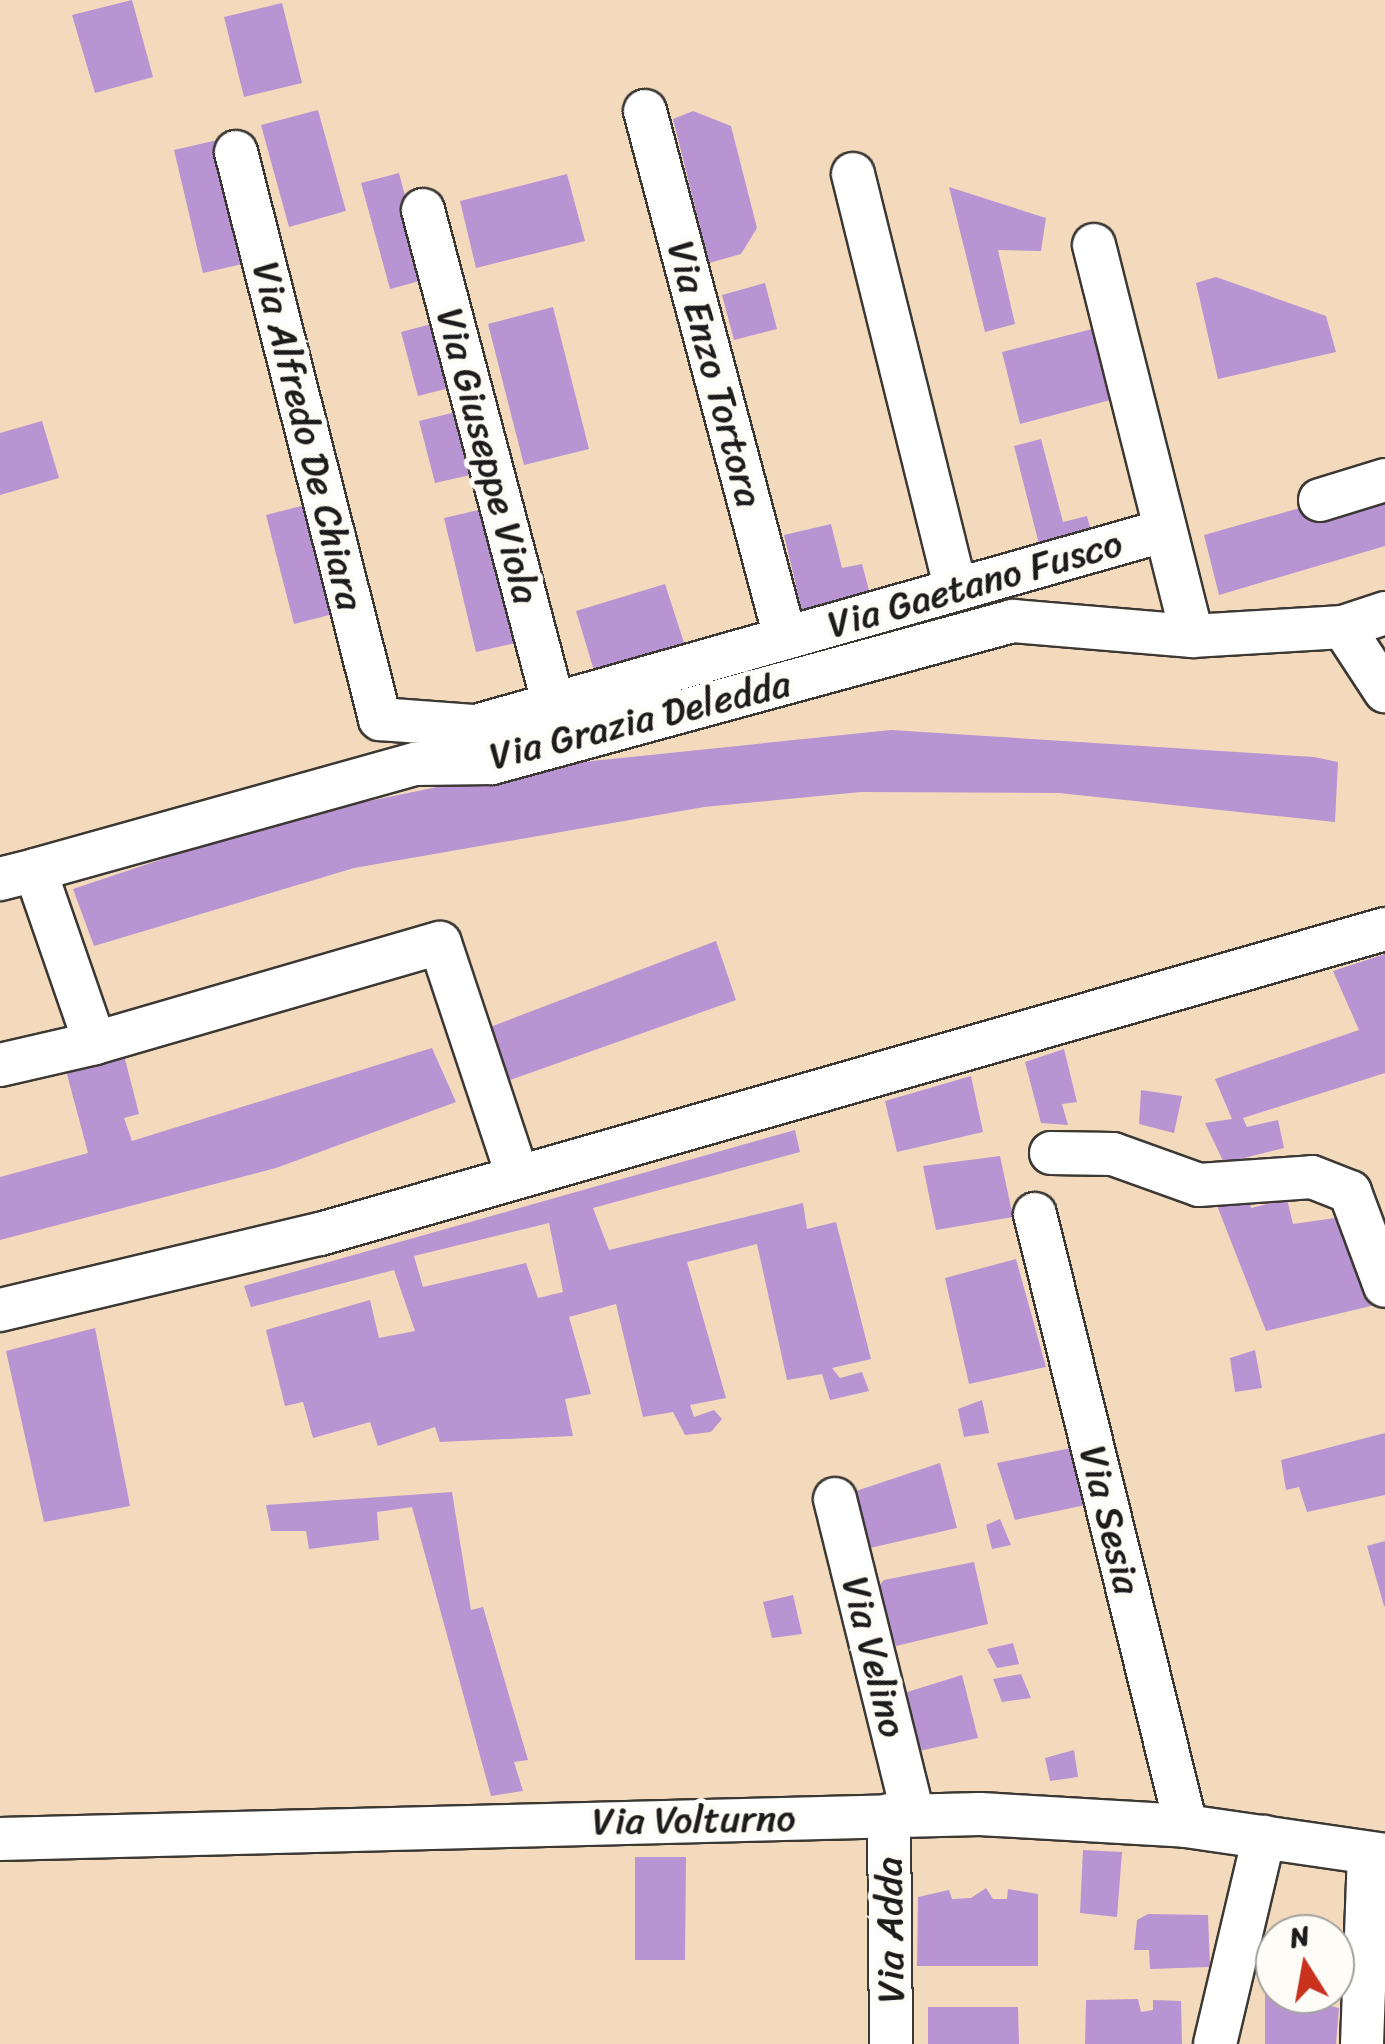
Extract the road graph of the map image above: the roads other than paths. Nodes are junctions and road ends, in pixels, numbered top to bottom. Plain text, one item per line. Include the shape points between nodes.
1 (645, 111) dead end
2 (236, 152) dead end
3 (854, 174) dead end
4 (423, 210) dead end
5 (1094, 245) dead end
6 (1385, 480) edge
7 (1320, 500) dead end
8 (1163, 531) junction
9 (956, 589) junction
10 (1385, 614) edge
11 (1343, 627) junction
12 (1192, 636) junction
13 (785, 637) junction
14 (1385, 691) edge
15 (553, 702) junction
16 (380, 720) joint
17 (17, 874) edge
18 (1385, 930) edge
19 (95, 1043) junction
20 (0, 1065) edge
21 (1051, 1152) dead end
22 (516, 1171) junction
23 (1035, 1214) dead end
24 (1385, 1286) edge
25 (0, 1310) edge
26 (835, 1499) dead end
27 (901, 1815) junction
28 (1186, 1826) junction
29 (1264, 1838) junction
30 (0, 1839) edge
31 (1377, 1854) edge
32 (891, 2044) edge
33 (1216, 2044) edge
34 (1362, 2044) edge

1 - 13 street, Via Enzo Tortora
2 - 16 street, Via Alfredo De Chiara
3 - 9 street
4 - 15 street, Via Giuseppe Viola
5 - 8 street
6 - 7 street
8 - 9 street, Via Gaetano Fusco
8 - 12 street
9 - 13 street, Via Gaetano Fusco
10 - 11 street, Via Grazia Deledda
11 - 12 street, Via Grazia Deledda
11 - 14 street
12 - 17 street, Via Grazia Deledda via 1013,621 492,763 415,764
13 - 15 street, Via Gaetano Fusco
15 - 16 street, Via Gaetano Fusco via 476,726
17 - 19 street, Via Grazia Deledda
18 - 22 street
19 - 20 street
19 - 22 street via 440,943
21 - 24 street via 1113,1154 1200,1186 1312,1177 1350,1192
22 - 25 street via 320,1234
23 - 28 street, Via Sesia
26 - 27 street, Via Velino
27 - 28 street, Via Volturno
27 - 30 street, Via Volturno
27 - 32 street, Via Adda
28 - 29 street, Via Volturno
29 - 31 street, Via Volturno
29 - 33 street
31 - 34 street

